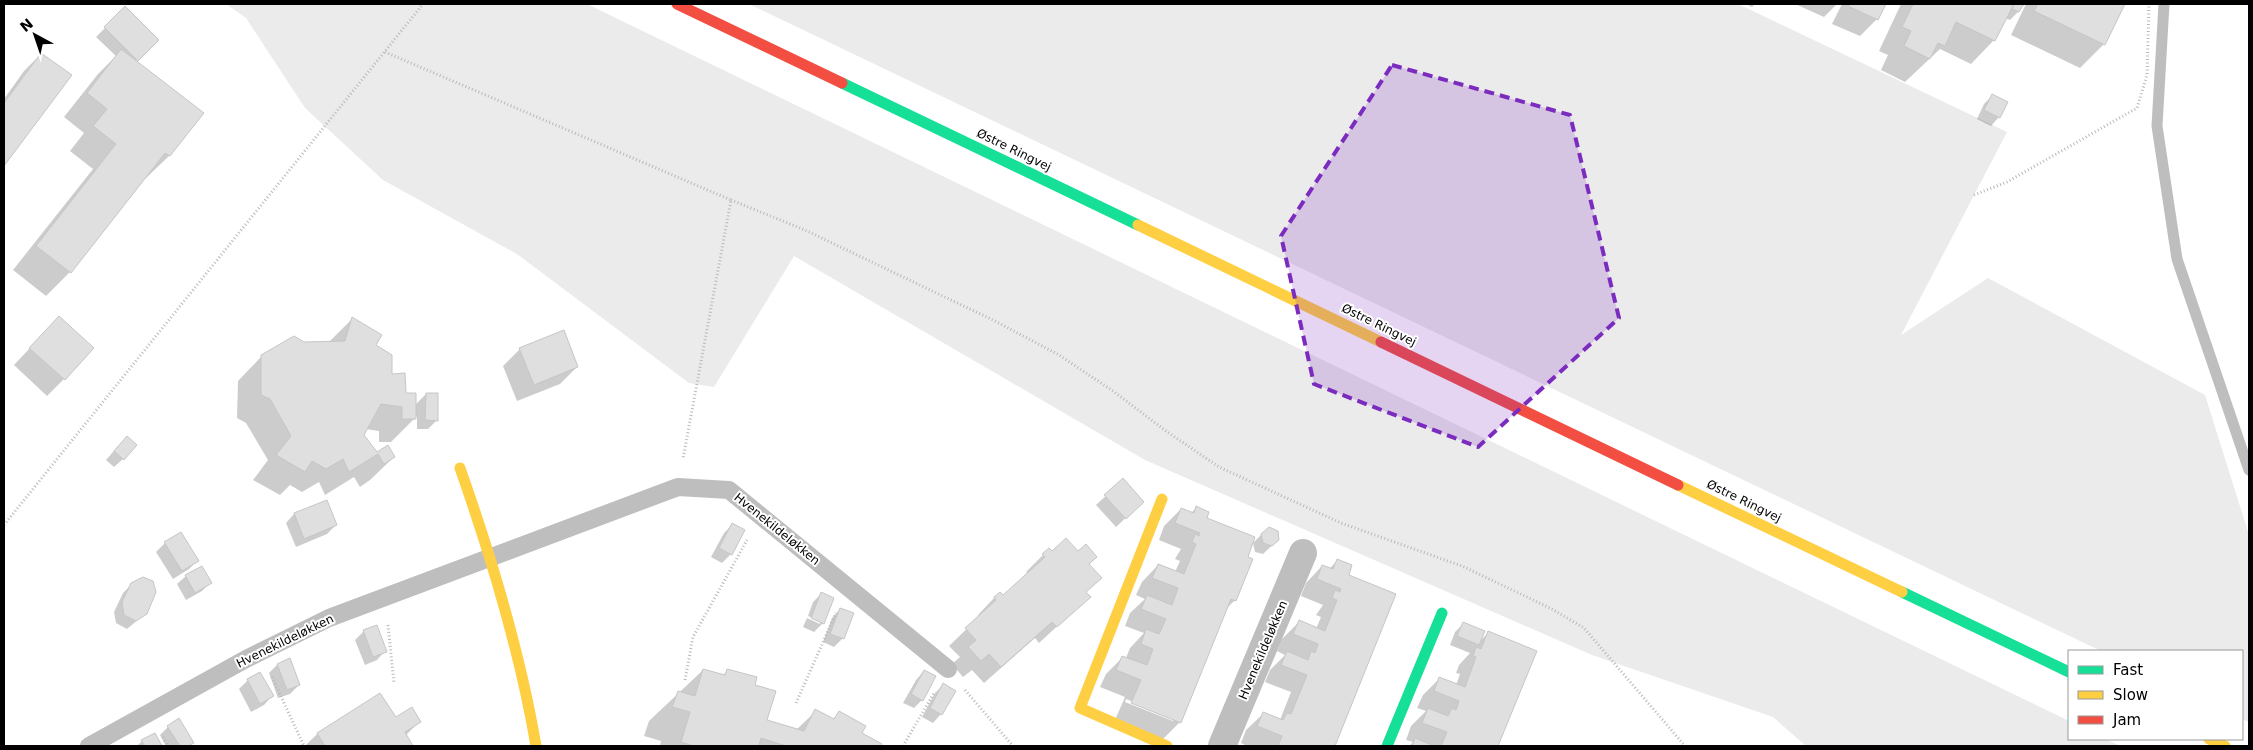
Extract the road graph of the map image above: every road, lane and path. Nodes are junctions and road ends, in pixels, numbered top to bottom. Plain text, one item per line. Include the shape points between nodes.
1 (423, 4) edge
2 (677, 4) edge
3 (2150, 4) edge
4 (385, 52) junction
5 (1974, 195) dead end
6 (732, 200) junction
7 (460, 468) dead end
8 (678, 487) junction
9 (1162, 499) dead end
10 (760, 516) junction
11 (4, 524) edge
12 (1303, 553) dead end
13 (492, 558) junction
14 (847, 587) junction
15 (386, 597) junction
16 (1442, 613) dead end
17 (260, 652) junction
18 (948, 670) junction
19 (2068, 672) edge
20 (685, 680) dead end
21 (394, 683) dead end
22 (796, 703) dead end
23 (2211, 740) edge
24 (89, 746) edge
25 (304, 746) edge
26 (536, 746) edge
27 (903, 746) edge
28 (1013, 746) edge
29 (1167, 746) edge
30 (1222, 746) edge
31 (1387, 746) edge
32 (1685, 746) edge
33 (2225, 746) edge

1 - 4 path
2 - 19 main road, Østre Ringvej
3 - 5 path via 2147,75 2137,108 2007,182
4 - 6 path
4 - 11 path
6 - 8 path
6 - 32 path via 805,230 1028,338 1113,391 1219,467 1341,523 1462,566 1552,609 1584,628
7 - 13 main road
8 - 10 lane, Hvenekildeløkken via 729,490
8 - 13 lane, Hvenekildeløkken
9 - 29 main road via 1080,708
10 - 14 lane, Hvenekildeløkken
10 - 20 path via 693,636
12 - 30 street, Hvenekildeløkken
13 - 15 lane, Hvenekildeløkken
13 - 26 main road via 530,703
14 - 18 lane, Hvenekildeløkken
14 - 22 path
15 - 17 lane, Hvenekildeløkken via 329,618
15 - 21 path
16 - 31 main road
17 - 24 lane, Hvenekildeløkken
17 - 25 path
18 - 27 path
18 - 28 path
23 - 33 main road

